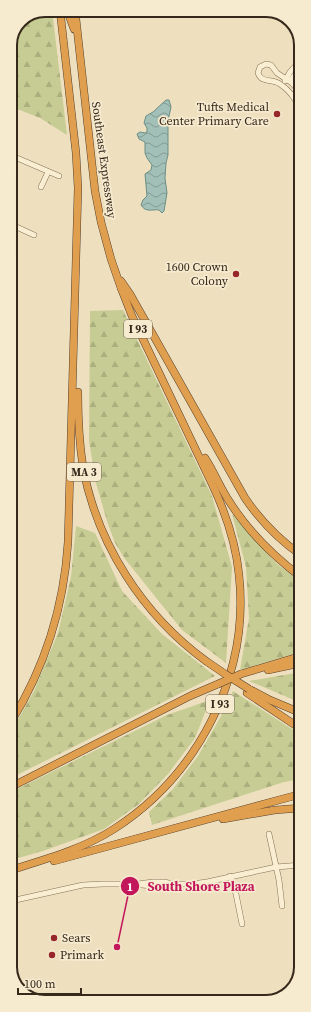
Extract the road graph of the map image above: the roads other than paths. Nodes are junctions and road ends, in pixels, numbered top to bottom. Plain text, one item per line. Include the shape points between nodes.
1 (66, 17) edge
2 (70, 17) edge
3 (294, 67) edge
4 (275, 69) junction
5 (294, 74) edge
6 (267, 80) junction
7 (288, 80) junction
8 (294, 86) edge
9 (285, 88) junction
10 (294, 98) edge
11 (17, 158) edge
12 (48, 172) junction
13 (59, 176) dead end
14 (41, 188) dead end
15 (17, 227) edge
16 (34, 235) dead end
17 (116, 274) junction
18 (74, 352) junction
19 (191, 439) junction
20 (294, 550) edge
21 (294, 571) edge
22 (294, 658) edge
23 (294, 664) edge
24 (241, 675) junction
25 (248, 691) junction
26 (17, 710) edge
27 (294, 710) edge
28 (294, 724) edge
29 (17, 784) edge
30 (294, 796) edge
31 (294, 809) edge
32 (197, 822) junction
33 (269, 834) dead end
34 (294, 866) edge
35 (276, 867) junction
36 (17, 868) edge
37 (17, 869) edge
38 (230, 876) junction
39 (17, 900) edge
40 (282, 906) dead end
41 (242, 924) dead end

1 - 18 highway, I 93 via 63,40 78,188
2 - 17 highway, Southeast Expressway / I 93 via 78,39 95,192
3 - 7 street
4 - 6 street via 272,79
4 - 6 street via 268,64 260,67 260,77
4 - 7 street
5 - 7 street
6 - 9 street via 278,82
7 - 8 street
7 - 9 street
9 - 10 street
11 - 12 street
12 - 13 street
12 - 14 street
15 - 16 street
17 - 19 highway, Southeast Expressway / I 93 via 132,316
17 - 20 highway via 130,294 245,498 270,529
18 - 25 highway, MA 3, bridge via 83,468 104,534 122,569 149,607 187,646
18 - 26 highway, I 93 via 69,527 64,580 56,618 44,654
19 - 21 highway via 248,527 274,555
19 - 36 highway, I 93 via 226,514 239,575 241,608 238,639 219,706 205,734 183,766 163,789 133,815 88,843
22 - 24 highway
23 - 24 highway
24 - 29 highway, bridge via 190,696
25 - 27 highway, MA 3
25 - 28 highway
30 - 32 highway
31 - 32 highway
32 - 37 highway via 37,866
33 - 35 street
34 - 35 street
35 - 38 street
35 - 40 street
38 - 39 street via 197,883 83,885
38 - 41 street

